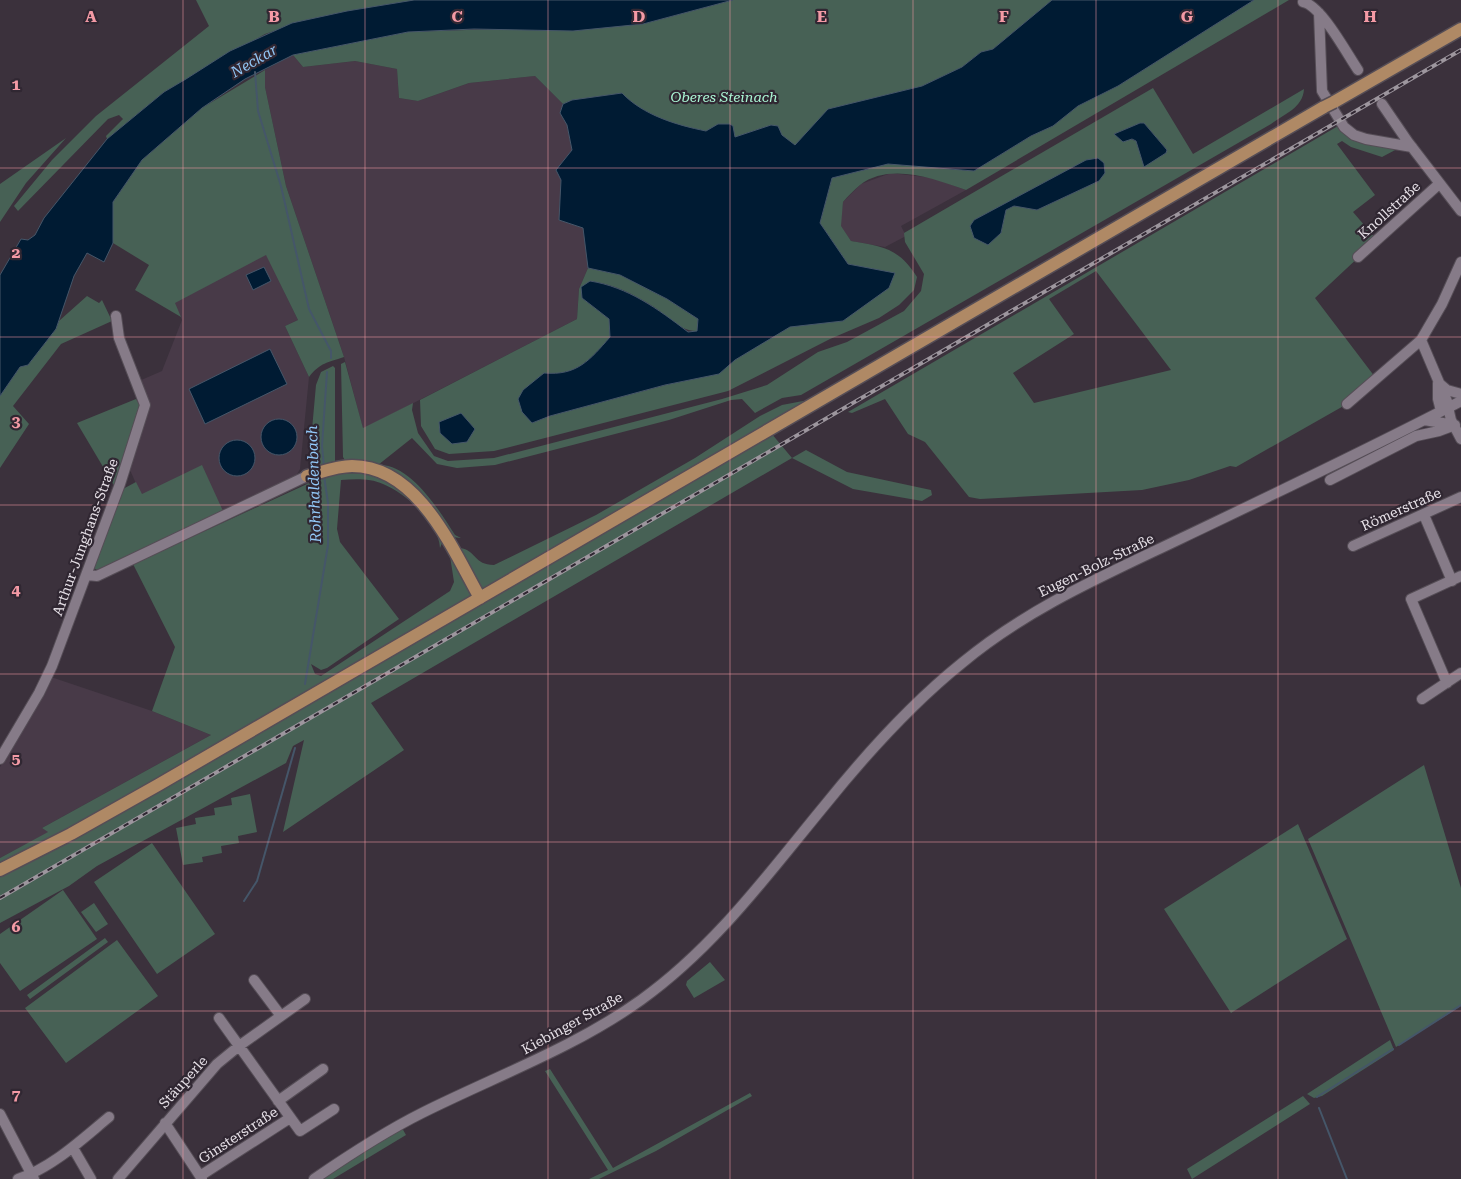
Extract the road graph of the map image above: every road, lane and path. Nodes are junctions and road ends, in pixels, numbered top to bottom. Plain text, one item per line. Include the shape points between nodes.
1 (1303, 2) dead end
2 (1318, 13) junction
3 (1461, 29) edge
4 (1358, 70) dead end
5 (1382, 104) dead end
6 (1412, 147) junction
7 (1438, 184) junction
8 (1461, 211) edge
9 (1358, 257) dead end
10 (1461, 262) edge
11 (116, 316) dead end
12 (1421, 340) junction
13 (1438, 382) junction
14 (1347, 404) dead end
15 (1453, 404) edge
16 (1422, 420) junction
17 (1455, 425) junction
18 (1461, 439) edge
19 (311, 475) joint
20 (1330, 480) dead end
21 (1461, 497) edge
22 (1424, 515) junction
23 (1352, 546) dead end
24 (87, 575) junction
25 (1457, 578) edge
26 (480, 598) junction
27 (1461, 674) edge
28 (1446, 683) junction
29 (1422, 699) dead end
30 (0, 759) edge
31 (801, 834) joint
32 (0, 870) edge
33 (254, 980) dead end
34 (305, 999) dead end
35 (281, 1016) junction
36 (219, 1018) dead end
37 (239, 1046) junction
38 (323, 1069) dead end
39 (278, 1101) junction
40 (334, 1109) dead end
41 (0, 1114) edge
42 (109, 1117) dead end
43 (290, 1118) junction
44 (165, 1123) junction
45 (73, 1148) junction
46 (33, 1177) edge
47 (201, 1178) edge
48 (18, 1179) edge
49 (91, 1179) edge
50 (118, 1179) edge
51 (314, 1179) edge

1 - 2 street via 1309,3
2 - 4 street
2 - 6 street via 1322,91 1344,127 1366,139
3 - 26 main road
5 - 6 street, Knollstraße
6 - 7 street, Knollstraße
7 - 8 street, Knollstraße
7 - 9 street, Knollstraße
10 - 12 street
11 - 24 street, Arthur-Junghans-Straße via 119,338 145,405
12 - 13 street
12 - 14 street
13 - 15 street via 1447,390
13 - 15 street via 1438,399
15 - 16 street, Eugen-Bolz-Straße
15 - 17 street
16 - 17 street
16 - 31 street, Eugen-Bolz-Straße via 1061,596 1014,624 960,664 912,708 861,762
17 - 18 street
17 - 20 street via 1416,436
19 - 24 street via 97,576
19 - 26 main road via 353,466 380,471 398,480 425,505 440,526
21 - 22 street, Römerstraße
22 - 23 street, Römerstraße
22 - 25 street
24 - 30 street, Arthur-Junghans-Straße via 48,674
25 - 28 street via 1411,598
26 - 32 main road via 150,790
27 - 28 street
28 - 29 street
31 - 51 street, Kiebinger Straße via 714,937 640,1001 563,1047 391,1130
33 - 35 street
34 - 35 street, Stäuperle
35 - 37 street, Stäuperle
36 - 37 street
37 - 39 street
37 - 44 street, Stäuperle via 217,1064
38 - 39 street
39 - 43 street
40 - 43 street via 300,1131
41 - 46 street
42 - 45 street
43 - 47 street, Ginsterstraße
44 - 47 street
44 - 50 street, Stäuperle
45 - 46 street
45 - 49 street
46 - 48 street

